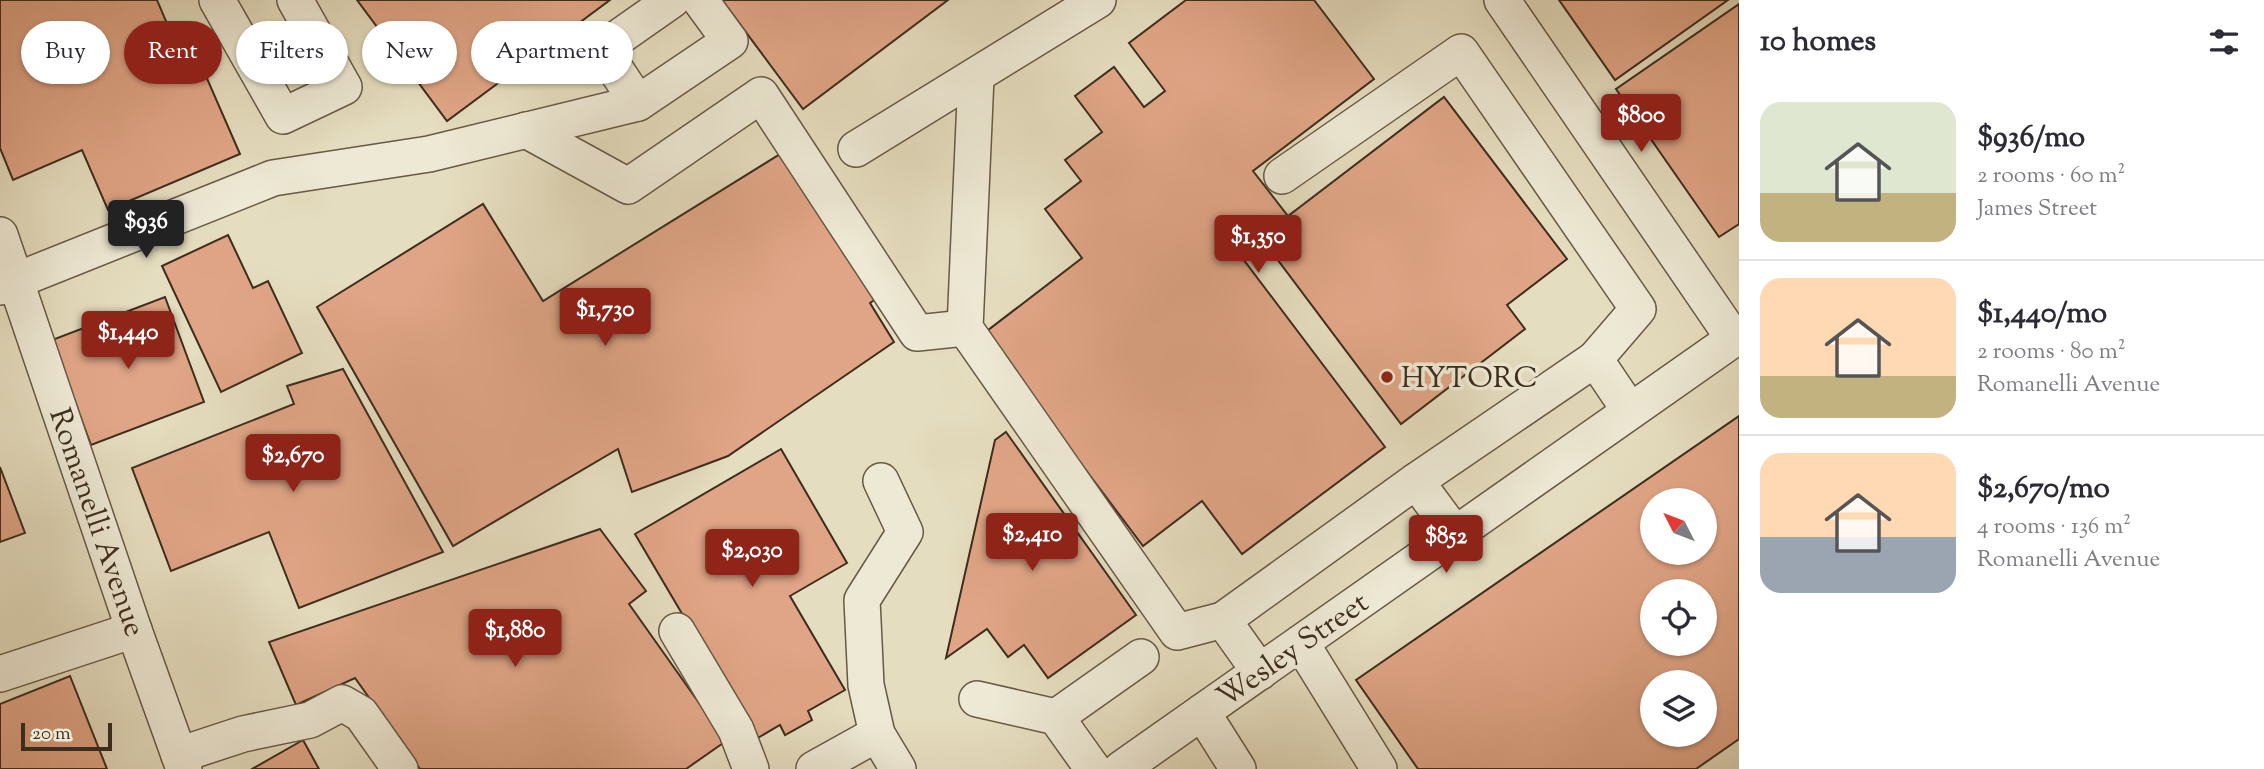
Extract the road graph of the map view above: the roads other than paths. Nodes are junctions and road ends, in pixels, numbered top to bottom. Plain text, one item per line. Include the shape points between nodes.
1 (218, 0) edge
2 (295, 0) edge
3 (671, 0) edge
4 (700, 0) edge
5 (1098, 0) edge
6 (1502, 0) edge
7 (976, 77) junction
8 (638, 103) junction
9 (526, 130) junction
10 (856, 149) dead end
11 (1282, 177) dead end
12 (0, 234) edge
13 (8, 285) edge
14 (965, 328) junction
15 (1737, 337) edge
16 (1595, 359) junction
17 (1630, 411) junction
18 (881, 481) dead end
19 (1416, 481) junction
20 (1455, 534) junction
21 (1223, 620) junction
22 (134, 630) junction
23 (677, 631) dead end
24 (1301, 643) junction
25 (1141, 657) dead end
26 (1260, 672) junction
27 (0, 674) edge
28 (977, 699) dead end
29 (1202, 712) junction
30 (1056, 718) junction
31 (877, 734) junction
32 (181, 762) edge
33 (400, 769) edge
34 (751, 769) edge
35 (814, 769) edge
36 (898, 769) edge
37 (1093, 769) edge
38 (1121, 769) edge
39 (1238, 769) edge
40 (1379, 769) edge

1 - 2 street via 283,116 344,86
3 - 8 street via 602,49
4 - 8 street via 730,41
5 - 7 street
6 - 15 street
7 - 10 street
7 - 14 street
8 - 9 street
9 - 13 street via 429,154 273,178
9 - 14 street via 628,186 761,95 917,333
11 - 16 street via 1461,52 1638,309
12 - 13 street, Romanelli Avenue
13 - 22 street, Romanelli Avenue
14 - 21 street via 1177,632
15 - 17 street, Wesley Street
16 - 17 street
16 - 19 street
17 - 20 street, Wesley Street
18 - 31 street via 905,532 862,600 866,685
19 - 20 street
19 - 21 street
20 - 24 street, Wesley Street
21 - 26 street
22 - 27 street
22 - 32 street, Romanelli Avenue
23 - 34 street via 736,730
24 - 26 street, Wesley Street
24 - 40 street
25 - 30 street
26 - 29 street, Wesley Street
28 - 30 street
29 - 38 street, Wesley Street
29 - 39 street
30 - 37 street
31 - 35 street
31 - 36 street
32 - 33 street via 243,734 310,720 342,703 361,714

